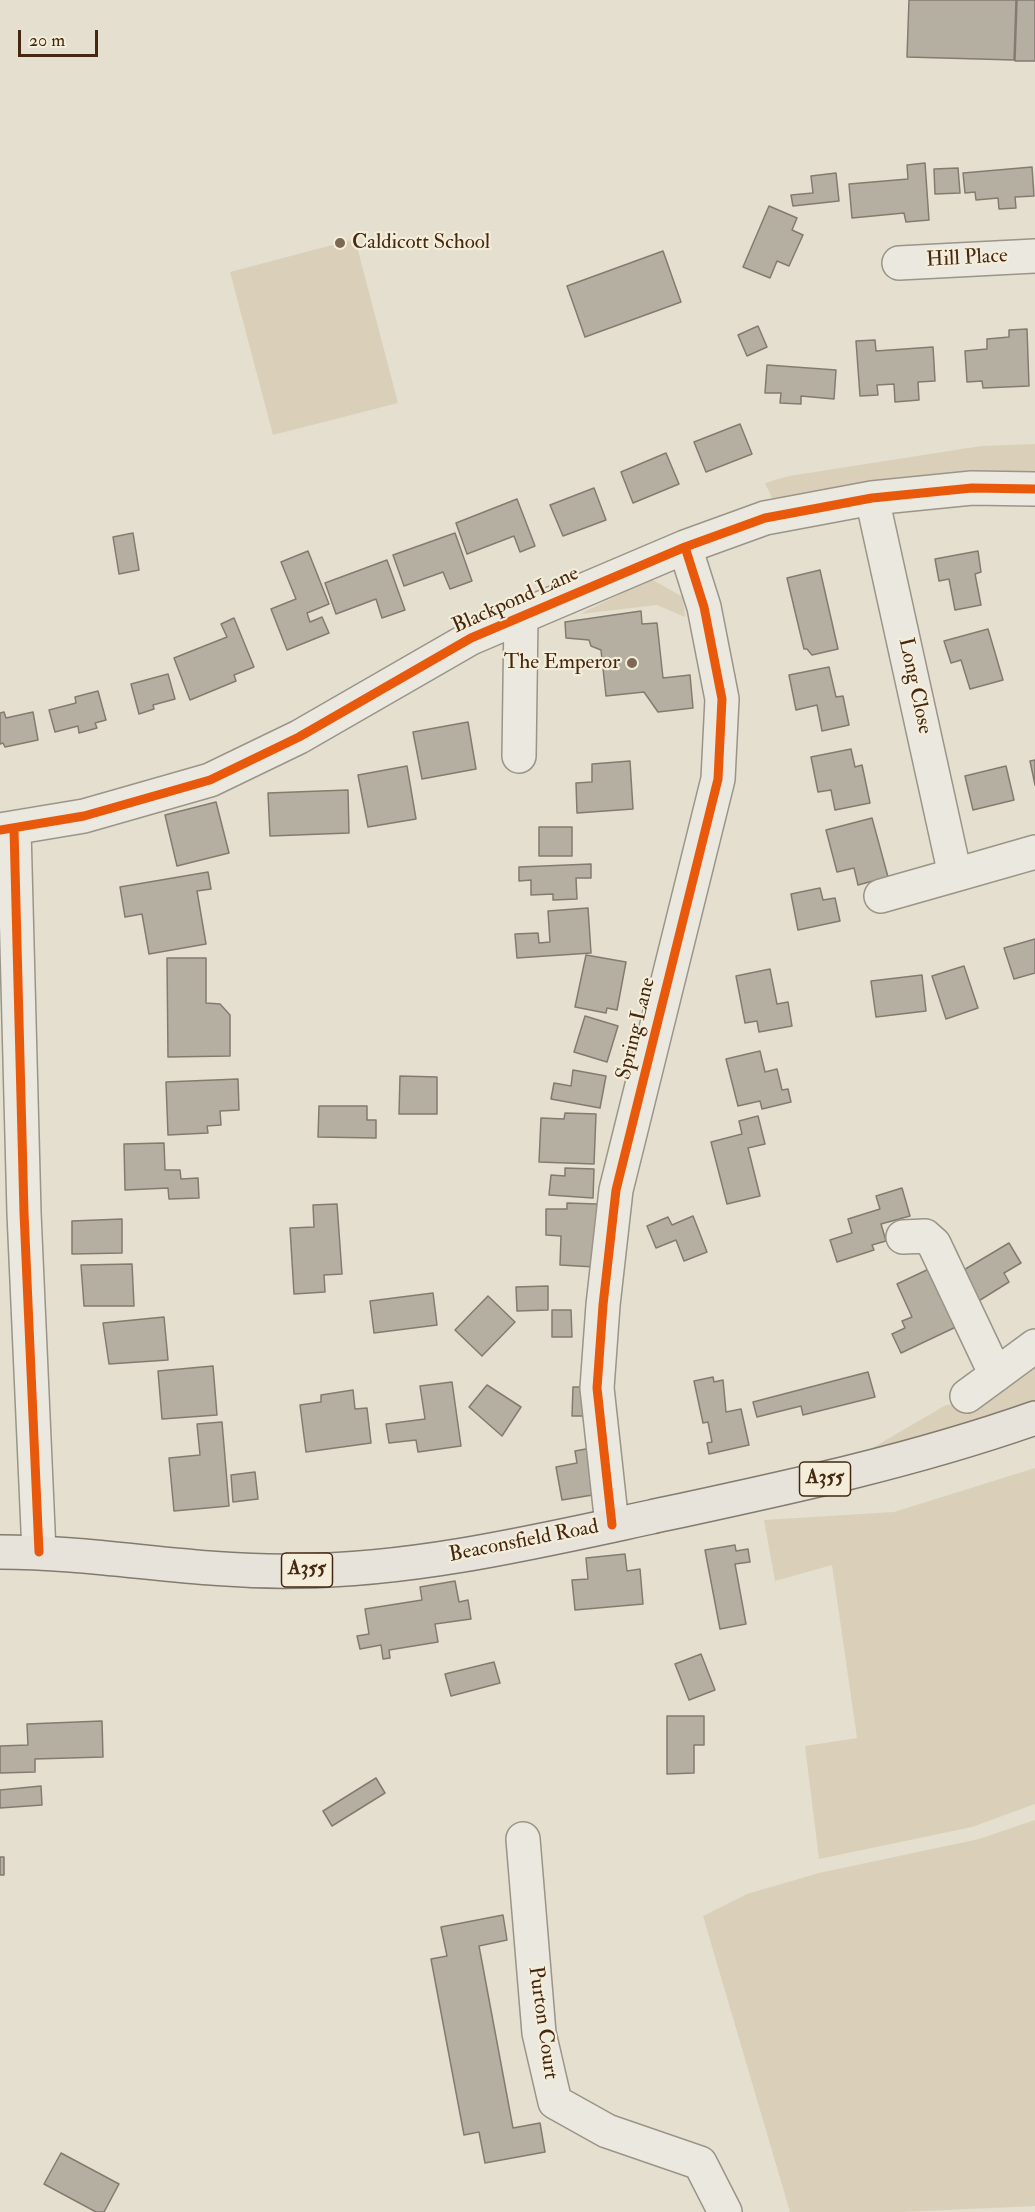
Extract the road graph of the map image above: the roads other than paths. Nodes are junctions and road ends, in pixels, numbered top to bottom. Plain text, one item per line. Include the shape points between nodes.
1 (1035, 256) edge
2 (899, 263) dead end
3 (1035, 489) edge
4 (872, 498) junction
5 (686, 547) junction
6 (521, 618) junction
7 (519, 756) dead end
8 (7, 829) edge
9 (1035, 852) edge
10 (955, 875) junction
11 (881, 896) dead end
12 (903, 1237) dead end
13 (1035, 1346) edge
14 (996, 1375) junction
15 (968, 1396) dead end
16 (1035, 1418) edge
17 (612, 1525) junction
18 (0, 1552) edge
19 (39, 1552) junction
20 (523, 1839) dead end
21 (725, 2212) edge

1 - 2 street, Hill Place
3 - 4 street, Blackpond Lane via 972,488
4 - 5 street, Blackpond Lane via 765,518
4 - 10 street, Long Close
5 - 6 street, Blackpond Lane
5 - 17 street, Spring Lane via 704,607 722,699 718,779 616,1190 597,1388
6 - 7 street
6 - 8 street, Blackpond Lane via 471,638 300,737 210,780 126,806
8 - 19 street
9 - 10 street
10 - 11 street
12 - 14 street via 925,1236 934,1244
13 - 14 street
14 - 15 street
16 - 17 main road, Beaconsfield Road / A355 via 962,1444 861,1471
17 - 19 main road, Beaconsfield Road / A355 via 424,1561 297,1571 237,1570
18 - 19 main road, Beaconsfield Road / A355
20 - 21 street, Purton Court via 539,2033 555,2102 607,2131 700,2163

